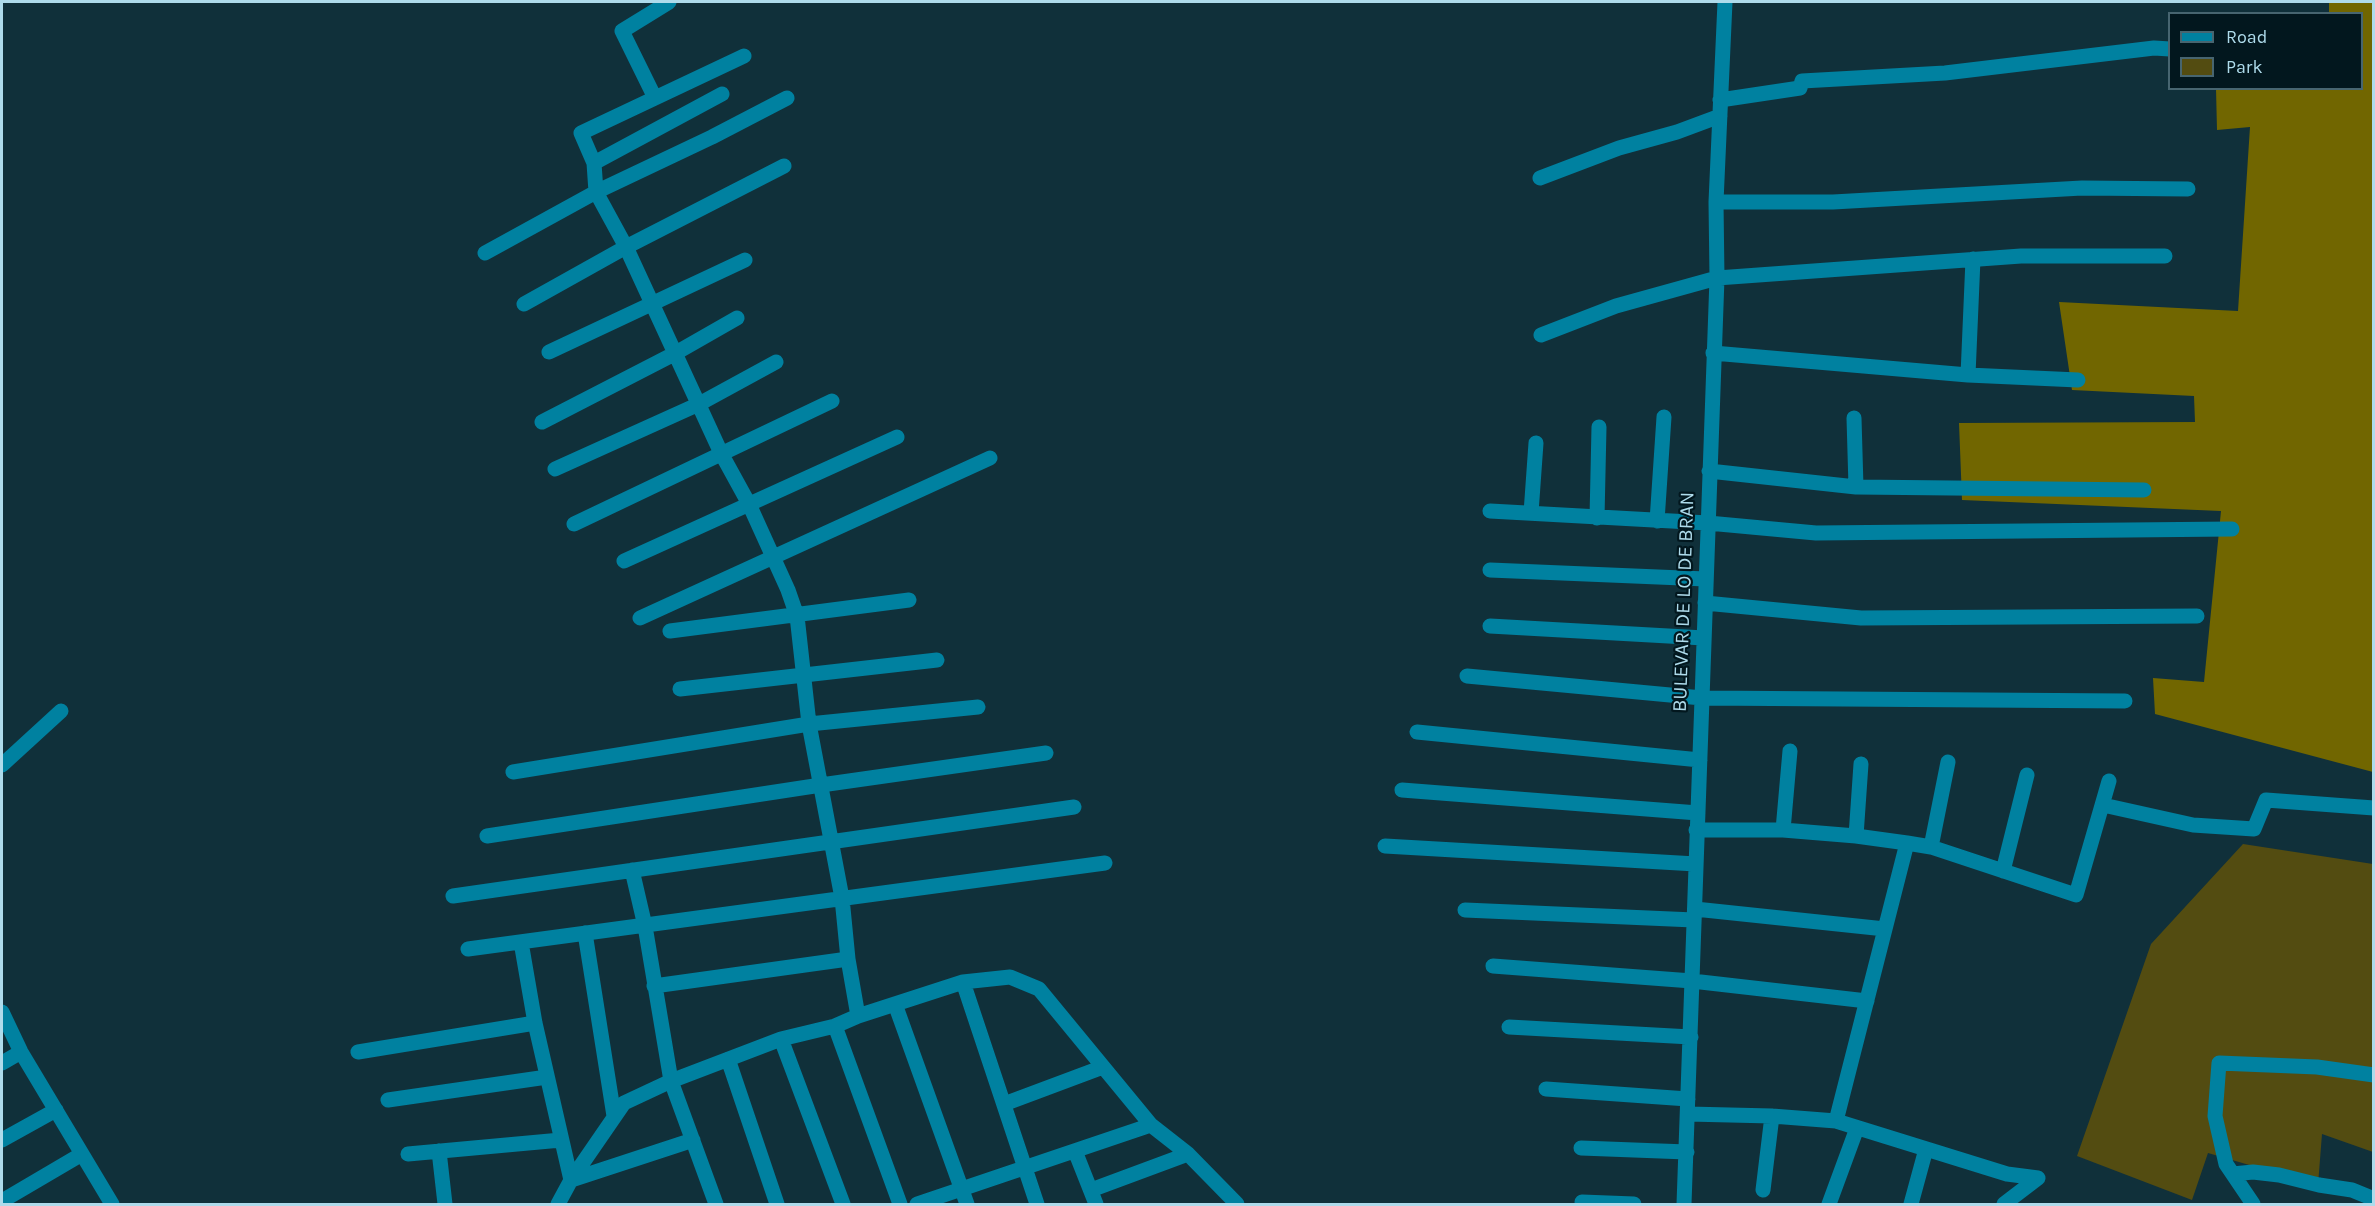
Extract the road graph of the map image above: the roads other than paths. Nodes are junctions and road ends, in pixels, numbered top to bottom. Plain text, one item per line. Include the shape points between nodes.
1 (669, 2) edge
2 (1725, 2) edge
3 (2168, 49) edge
4 (744, 56) dead end
5 (722, 94) dead end
6 (655, 98) junction
7 (787, 98) dead end
8 (1720, 100) junction
9 (1720, 116) junction
10 (594, 163) junction
11 (784, 166) dead end
12 (1540, 178) dead end
13 (2188, 189) dead end
14 (596, 192) junction
15 (1716, 202) junction
16 (626, 247) junction
17 (485, 253) dead end
18 (2165, 256) dead end
19 (1973, 259) junction
20 (745, 260) dead end
21 (1717, 278) junction
22 (652, 303) junction
23 (524, 304) dead end
24 (736, 318) dead end
25 (1541, 335) dead end
26 (549, 352) dead end
27 (1713, 353) junction
28 (674, 354) junction
29 (776, 362) dead end
30 (1968, 375) junction
31 (2078, 380) dead end
32 (832, 401) dead end
33 (699, 404) junction
34 (1664, 417) dead end
35 (1854, 418) dead end
36 (542, 422) dead end
37 (1599, 427) dead end
38 (897, 437) dead end
39 (1536, 443) dead end
40 (721, 453) junction
41 (990, 458) dead end
42 (555, 469) dead end
43 (1709, 471) junction
44 (1856, 487) junction
45 (2144, 490) dead end
46 (749, 504) junction
47 (1490, 511) dead end
48 (1531, 513) junction
49 (1597, 518) junction
50 (1657, 521) junction
51 (1708, 523) junction
52 (574, 524) dead end
53 (2232, 529) dead end
54 (773, 557) junction
55 (624, 561) dead end
56 (1490, 570) dead end
57 (1706, 579) junction
58 (909, 600) dead end
59 (1705, 603) junction
60 (796, 616) junction
61 (2197, 616) dead end
62 (640, 618) dead end
63 (1490, 626) dead end
64 (670, 631) dead end
65 (1704, 638) junction
66 (937, 660) dead end
67 (804, 674) junction
68 (1467, 676) dead end
69 (680, 689) dead end
70 (1702, 698) junction
71 (2125, 701) dead end
72 (978, 707) dead end
73 (61, 711) dead end
74 (809, 724) junction
75 (1417, 732) dead end
76 (1790, 751) dead end
77 (1046, 753) dead end
78 (1700, 760) junction
79 (1948, 762) dead end
80 (1861, 764) dead end
81 (2, 765) edge
82 (513, 772) dead end
83 (2027, 775) dead end
84 (2109, 781) dead end
85 (821, 785) junction
86 (1402, 790) dead end
87 (2103, 805) junction
88 (1074, 807) dead end
89 (2373, 808) edge
90 (1698, 813) junction
91 (1696, 830) junction
92 (1783, 830) junction
93 (487, 836) dead end
94 (1856, 836) junction
95 (831, 842) junction
96 (1907, 843) junction
97 (1385, 846) dead end
98 (1931, 847) junction
99 (1105, 863) dead end
100 (1696, 864) junction
101 (632, 870) junction
102 (2002, 871) junction
103 (453, 896) dead end
104 (842, 898) junction
105 (1465, 910) dead end
106 (1695, 914) junction
107 (645, 926) junction
108 (1885, 929) junction
109 (585, 933) junction
110 (521, 942) junction
111 (468, 949) dead end
112 (848, 959) junction
113 (1493, 966) dead end
114 (1692, 981) junction
115 (963, 982) junction
116 (654, 986) junction
117 (1867, 1001) junction
118 (895, 1004) junction
119 (2, 1012) edge
120 (858, 1016) junction
121 (535, 1023) junction
122 (835, 1026) junction
123 (1509, 1028) dead end
124 (1691, 1037) junction
125 (781, 1039) junction
126 (21, 1052) junction
127 (358, 1052) dead end
128 (728, 1059) junction
129 (2, 1063) edge
130 (1103, 1067) junction
131 (2373, 1075) edge
132 (547, 1077) junction
133 (671, 1081) junction
134 (1546, 1089) dead end
135 (1688, 1099) junction
136 (388, 1100) dead end
137 (1004, 1104) junction
138 (56, 1110) junction
139 (1688, 1114) junction
140 (614, 1116) junction
141 (1772, 1116) junction
142 (1836, 1121) junction
143 (1151, 1125) junction
144 (1857, 1128) junction
145 (2, 1140) edge
146 (561, 1140) junction
147 (693, 1140) junction
148 (1581, 1148) dead end
149 (1926, 1149) junction
150 (439, 1151) junction
151 (1075, 1151) junction
152 (1687, 1152) junction
153 (82, 1154) junction
154 (408, 1154) dead end
155 (1188, 1155) junction
156 (1025, 1168) junction
157 (2233, 1174) junction
158 (570, 1180) junction
159 (962, 1190) junction
160 (1762, 1190) dead end
161 (1093, 1197) edge
162 (2373, 1199) edge
163 (2, 1201) edge
164 (1582, 1202) dead end
165 (112, 1204) edge
166 (445, 1204) edge
167 (558, 1204) edge
168 (714, 1204) edge
169 (777, 1204) edge
170 (843, 1204) edge
171 (900, 1204) edge
172 (917, 1204) edge
173 (967, 1204) edge
174 (1037, 1204) edge
175 (1237, 1204) edge
176 (1634, 1204) edge
177 (1684, 1204) edge
178 (1828, 1204) edge
179 (1911, 1204) edge
180 (2004, 1204) edge
181 (2253, 1204) edge

1 - 6 street via 622,30
2 - 8 street, BULEVAR DE LO DE BRAN
3 - 8 street via 1946,73 1802,81 1800,88
4 - 6 street
5 - 10 street
6 - 10 street via 581,133
7 - 14 street
8 - 9 street, BULEVAR DE LO DE BRAN
9 - 12 street
9 - 15 street, BULEVAR DE LO DE BRAN
10 - 14 street
11 - 16 street
13 - 15 street via 2082,188 1833,202
14 - 16 street
14 - 17 street
15 - 21 street, BULEVAR DE LO DE BRAN
16 - 22 street
16 - 23 street
18 - 19 street
19 - 21 street
19 - 30 street
20 - 22 street
21 - 25 street via 1616,306
21 - 27 street, BULEVAR DE LO DE BRAN
22 - 26 street
22 - 28 street
24 - 28 street
27 - 30 street
27 - 43 street, BULEVAR DE LO DE BRAN
28 - 33 street
28 - 36 street
29 - 33 street
30 - 31 street
32 - 40 street
33 - 40 street
33 - 42 street
34 - 50 street
35 - 44 street
37 - 49 street
38 - 46 street
39 - 48 street
40 - 46 street
40 - 52 street
41 - 54 street
43 - 44 street
43 - 51 street, BULEVAR DE LO DE BRAN
44 - 45 street
46 - 54 street
46 - 55 street
47 - 48 street
48 - 49 street
49 - 50 street
50 - 51 street
51 - 53 street via 1816,533
51 - 57 street, BULEVAR DE LO DE BRAN
54 - 60 street
54 - 62 street
56 - 57 street
57 - 59 street, BULEVAR DE LO DE BRAN
58 - 60 street
59 - 61 street via 1861,618
59 - 65 street, BULEVAR DE LO DE BRAN
60 - 64 street
60 - 67 street
63 - 65 street
65 - 70 street, BULEVAR DE LO DE BRAN
66 - 67 street
67 - 69 street
67 - 74 street
68 - 70 street
70 - 71 street
70 - 78 street, BULEVAR DE LO DE BRAN
72 - 74 street
73 - 81 street
74 - 82 street
74 - 85 street
75 - 78 street
76 - 92 street
77 - 85 street
78 - 90 street, BULEVAR DE LO DE BRAN
79 - 98 street
80 - 94 street
83 - 102 street
84 - 87 street
85 - 93 street
85 - 95 street
86 - 90 street
87 - 89 street via 2193,825 2254,829 2266,800
87 - 102 street via 2076,895
88 - 95 street
90 - 91 street, BULEVAR DE LO DE BRAN
91 - 92 street
91 - 100 street, BULEVAR DE LO DE BRAN
92 - 94 street
94 - 96 street
95 - 101 street
95 - 104 street
96 - 98 street
96 - 108 street
97 - 100 street
98 - 102 street
99 - 104 street
100 - 106 street, BULEVAR DE LO DE BRAN
101 - 103 street
101 - 107 street
104 - 107 street
104 - 112 street
105 - 106 street
106 - 108 street
106 - 114 street, BULEVAR DE LO DE BRAN
107 - 109 street
107 - 116 street
108 - 117 street
109 - 110 street
109 - 140 street
110 - 111 street
110 - 121 street
112 - 116 street
112 - 120 street
113 - 114 street
114 - 117 street
114 - 124 street, BULEVAR DE LO DE BRAN
115 - 118 street
115 - 130 street via 1011,976 1039,989
115 - 137 street
116 - 133 street
117 - 142 street
118 - 120 street
118 - 159 street
119 - 126 street
120 - 122 street
121 - 127 street
121 - 132 street
122 - 125 street
122 - 171 street
123 - 124 street
124 - 135 street, BULEVAR DE LO DE BRAN
125 - 128 street
125 - 170 street
126 - 129 street
126 - 138 street
128 - 133 street
128 - 169 street
130 - 137 street
130 - 143 street
131 - 157 street via 2317,1067 2219,1063 2215,1116 2226,1164
132 - 136 street
132 - 146 street
133 - 140 street via 624,1103
133 - 147 street
134 - 135 street
135 - 139 street, BULEVAR DE LO DE BRAN
137 - 156 street
138 - 145 street
138 - 153 street
139 - 141 street
139 - 152 street, BULEVAR DE LO DE BRAN
140 - 158 street
141 - 142 street
141 - 160 street
142 - 144 street
143 - 151 street
143 - 155 street
144 - 149 street
144 - 178 street
146 - 150 street
146 - 158 street
147 - 158 street
147 - 168 street
148 - 152 street
149 - 179 street
149 - 180 street via 2007,1174 2038,1178
150 - 154 street
150 - 166 street
151 - 156 street
151 - 161 street
152 - 177 street, BULEVAR DE LO DE BRAN
153 - 163 street
153 - 165 street
155 - 161 street
155 - 175 street
156 - 159 street
156 - 174 street
157 - 162 street via 2279,1175 2352,1190
157 - 181 street
158 - 167 street
159 - 172 street
159 - 173 street
164 - 176 street

